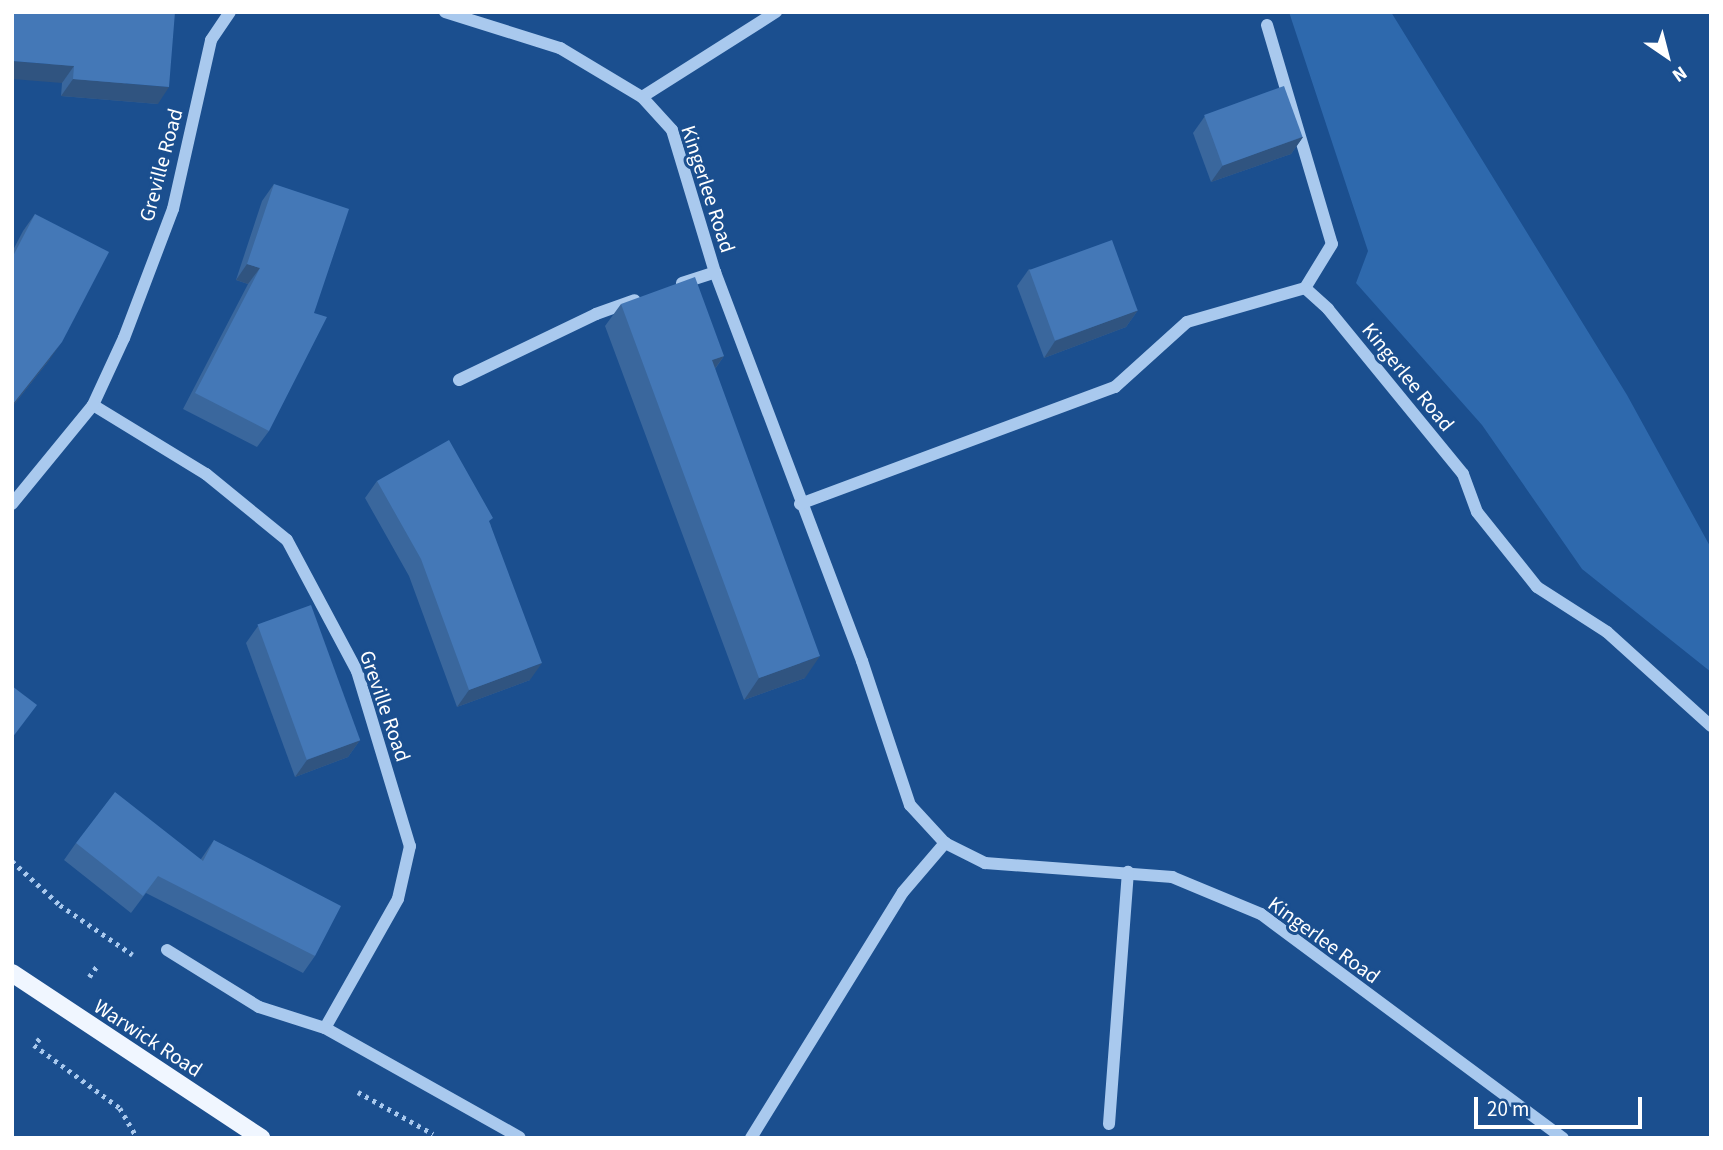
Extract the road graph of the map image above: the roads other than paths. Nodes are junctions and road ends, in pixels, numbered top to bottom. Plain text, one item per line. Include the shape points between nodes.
1 (230, 12) edge
2 (444, 12) edge
3 (776, 12) edge
4 (1268, 25) dead end
5 (642, 97) junction
6 (715, 272) junction
7 (1305, 288) junction
8 (667, 289) edge
9 (643, 297) edge
10 (459, 380) dead end
11 (93, 405) junction
12 (12, 504) edge
13 (800, 504) junction
14 (1711, 726) edge
15 (946, 843) junction
16 (1129, 872) junction
17 (167, 950) dead end
18 (12, 973) edge
19 (325, 1028) junction
20 (1109, 1124) dead end
21 (519, 1137) edge
22 (261, 1138) edge
23 (751, 1138) edge
24 (1563, 1138) edge

1 - 11 street, Greville Road via 211,40 173,209
2 - 5 street, Kingerlee Road via 560,48
3 - 5 street
4 - 7 street via 1332,244
5 - 6 street, Kingerlee Road via 672,130
6 - 8 street
6 - 13 street, Kingerlee Road
7 - 13 street via 1187,322 1115,387
7 - 14 street, Kingerlee Road via 1328,309 1462,474 1477,512 1537,587 1607,632
9 - 10 street via 596,314
11 - 12 street, Greville Road
11 - 19 street, Greville Road via 206,474 287,540 357,671 410,846 398,899
13 - 15 street, Kingerlee Road via 862,661 911,805
15 - 16 street, Kingerlee Road via 985,863
15 - 23 street via 903,892
16 - 20 street
16 - 24 street, Kingerlee Road via 1172,877 1261,914
17 - 19 street via 259,1007
18 - 22 main road, Warwick Road
19 - 21 street

